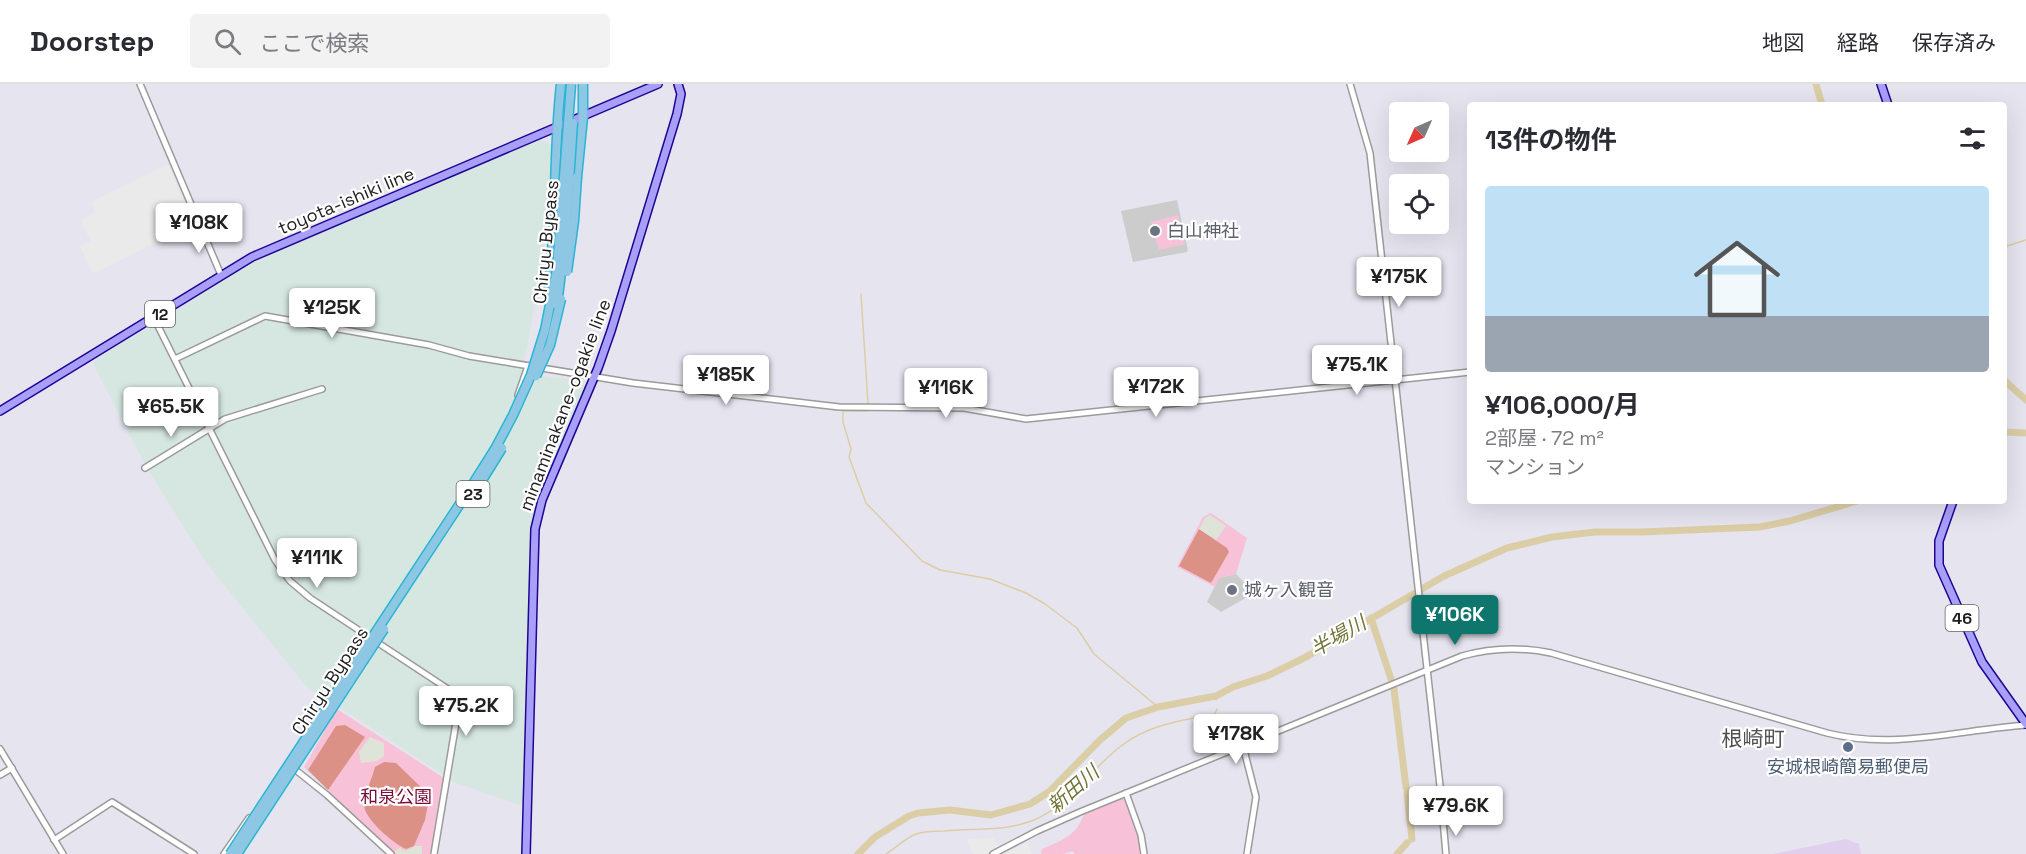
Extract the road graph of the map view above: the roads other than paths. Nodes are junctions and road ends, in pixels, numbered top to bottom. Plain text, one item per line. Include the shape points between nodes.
1 (140, 84) edge
2 (561, 84) edge
3 (571, 84) edge
4 (576, 84) edge
5 (583, 84) edge
6 (658, 84) edge
7 (678, 84) edge
8 (1350, 84) edge
9 (1881, 84) edge
10 (1887, 102) edge
11 (583, 117) junction
12 (556, 128) junction
13 (221, 275) junction
14 (154, 318) junction
15 (537, 358) junction
16 (176, 359) junction
17 (528, 366) junction
18 (1467, 372) edge
19 (536, 376) junction
20 (594, 378) junction
21 (1395, 380) junction
22 (322, 389) dead end
23 (0, 411) edge
24 (209, 428) junction
25 (145, 468) dead end
26 (1952, 504) edge
27 (368, 637) junction
28 (1427, 670) junction
29 (2026, 725) edge
30 (1243, 746) junction
31 (0, 748) edge
32 (285, 764) junction
33 (12, 768) junction
34 (0, 775) edge
35 (1126, 793) junction
36 (54, 840) junction
37 (63, 854) edge
38 (194, 854) edge
39 (224, 854) edge
40 (230, 854) edge
41 (237, 854) edge
42 (391, 854) edge
43 (434, 854) edge
44 (526, 854) edge
45 (993, 854) edge
46 (1144, 854) edge
47 (1246, 854) edge
48 (1446, 854) edge

1 - 13 street
2 - 12 highway, 23
3 - 15 highway, 23, bridge via 555,280
4 - 19 highway, Chiryu Bypass / 23, bridge via 562,275
5 - 11 highway, 23
6 - 11 main road, toyota-ishiki line / 12
7 - 20 main road, minaminakane-ogakie line via 678,114
8 - 21 street via 1370,153
9 - 10 main road
11 - 12 main road, toyota-ishiki line / 12
11 - 19 highway, 23, bridge via 569,261 550,345
12 - 13 main road, toyota-ishiki line / 12 via 267,251
12 - 15 highway, 23, bridge via 553,254
13 - 14 main road, toyota-ishiki line / 12
14 - 16 street
14 - 23 main road, toyota-ishiki line / 12
15 - 40 highway, Chiryu Bypass / 23, bridge via 495,449
16 - 17 street via 263,316
16 - 24 street
17 - 20 street
17 - 27 street via 513,408 491,448
18 - 21 street
19 - 41 highway, Chiryu Bypass / 23, bridge via 510,435 488,471
20 - 21 street via 792,402 860,408 957,408 1026,419
20 - 44 main road, minaminakane-ogakie line via 542,500 535,528
21 - 28 street
22 - 24 street via 230,417
24 - 25 street
24 - 27 street via 284,574 310,598
26 - 29 main road, 46 via 1939,541 1939,565 1982,662
27 - 32 street
27 - 43 street via 460,699
28 - 29 street via 1478,652 1545,652 1860,740 1895,740
28 - 30 street
28 - 48 street
30 - 35 street
30 - 47 street via 1256,800
31 - 33 street
32 - 39 street
32 - 42 street via 297,769
33 - 34 street
33 - 36 street
35 - 45 street
35 - 46 street
36 - 37 street
36 - 38 street via 112,802

